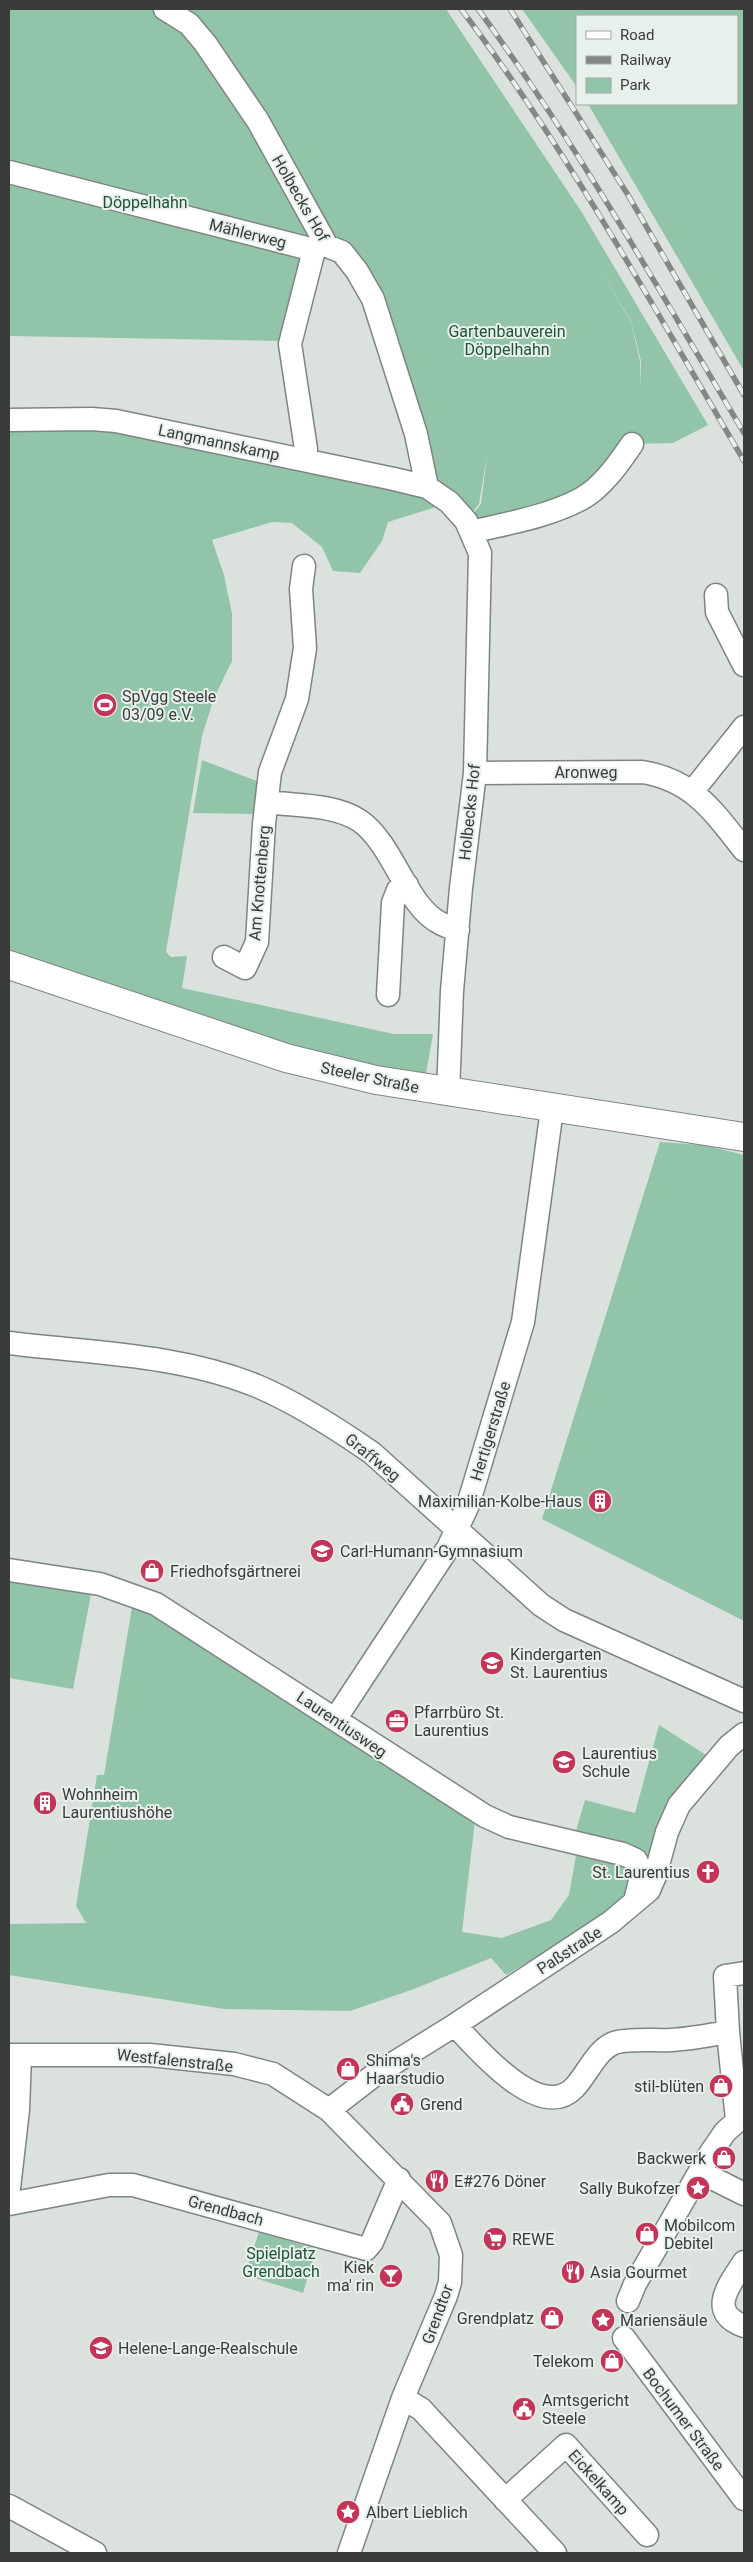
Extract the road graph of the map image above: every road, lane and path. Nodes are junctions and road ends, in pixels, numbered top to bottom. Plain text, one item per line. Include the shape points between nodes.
1 (164, 9) edge
2 (9, 172) edge
3 (320, 248) junction
4 (9, 420) edge
5 (632, 444) dead end
6 (304, 460) junction
7 (427, 487) junction
8 (471, 532) junction
9 (304, 566) dead end
10 (716, 595) dead end
11 (744, 665) edge
12 (744, 726) edge
13 (475, 773) junction
14 (692, 792) junction
15 (266, 802) junction
16 (744, 850) edge
17 (407, 885) junction
18 (458, 930) junction
19 (224, 957) dead end
20 (9, 965) edge
21 (388, 995) dead end
22 (448, 1093) junction
23 (552, 1109) junction
24 (744, 1137) edge
25 (9, 1344) edge
26 (456, 1530) junction
27 (9, 1570) edge
28 (744, 1701) edge
29 (336, 1718) junction
30 (744, 1734) edge
31 (635, 1901) junction
32 (744, 1973) edge
33 (455, 2025) junction
34 (728, 2032) junction
35 (14, 2055) edge
36 (329, 2110) junction
37 (741, 2118) edge
38 (700, 2172) junction
39 (399, 2179) junction
40 (9, 2188) edge
41 (744, 2194) edge
42 (9, 2204) edge
43 (744, 2262) edge
44 (628, 2301) dead end
45 (744, 2326) edge
46 (624, 2338) dead end
47 (403, 2398) junction
48 (744, 2499) edge
49 (505, 2500) junction
50 (9, 2506) edge
51 (647, 2535) dead end
52 (544, 2548) edge
53 (94, 2553) edge
54 (349, 2553) edge

1 - 3 street, Holbecks Hof via 189,24 206,42 258,121
2 - 3 street, Mählerweg
3 - 6 street via 290,344 306,449
3 - 7 street, Holbecks Hof via 342,252 373,299 416,434
4 - 6 street, Langmannskamp via 116,421
5 - 8 street via 616,468 582,499 542,515
6 - 7 street, Langmannskamp
7 - 8 street, Holbecks Hof via 449,502
8 - 13 street, Holbecks Hof via 480,554
9 - 15 street, Am Knottenberg via 301,589 305,648 297,699 270,772
10 - 11 street via 717,612
12 - 14 street
13 - 14 street, Aronweg via 642,772 667,778
13 - 18 street, Holbecks Hof
14 - 16 street, Aronweg
15 - 17 street, Am Knottenberg via 333,810 359,821 379,840
15 - 19 street, Am Knottenberg via 257,942 245,968
17 - 18 street, Am Knottenberg via 423,910 439,923
17 - 21 street via 398,890 393,903
18 - 22 street, Holbecks Hof
20 - 22 main road, Steeler Straße via 286,1058
22 - 23 main road, Steeler Straße
23 - 24 main road, Steeler Straße
23 - 26 street, Hertigerstraße via 523,1322 468,1505
25 - 26 street, Graffweg via 143,1358 198,1369 257,1387 342,1432 372,1454
26 - 28 street, Graffweg via 541,1605 564,1620
26 - 29 street, Hertigerstraße via 448,1548
27 - 29 street, Laurentiusweg via 100,1584 156,1604
29 - 31 street, Laurentiusweg via 496,1822 636,1860 642,1874
30 - 31 street, Paßstraße via 729,1746 679,1805 667,1832 653,1883
31 - 33 street, Paßstraße via 611,1922
32 - 34 street via 725,1976
33 - 34 street via 494,2065 544,2098 570,2092 602,2052 614,2044
33 - 36 street, Paßstraße via 373,2076
34 - 37 street
35 - 36 street, Westfalenstraße via 121,2053 234,2064 273,2074
35 - 40 street via 18,2110
36 - 39 street, Grendtor
37 - 38 street via 724,2132
38 - 41 street
38 - 44 street
39 - 42 street, Grendbach via 372,2242 366,2248 121,2184
39 - 47 street, Grendtor via 440,2223 451,2254 446,2296
43 - 45 street via 723,2297 723,2306 731,2319
46 - 48 street, Bochumer Straße
47 - 49 street via 421,2409
47 - 54 street, Grendtor
49 - 51 street, Eickelkamp via 566,2445
49 - 52 street
50 - 53 street

